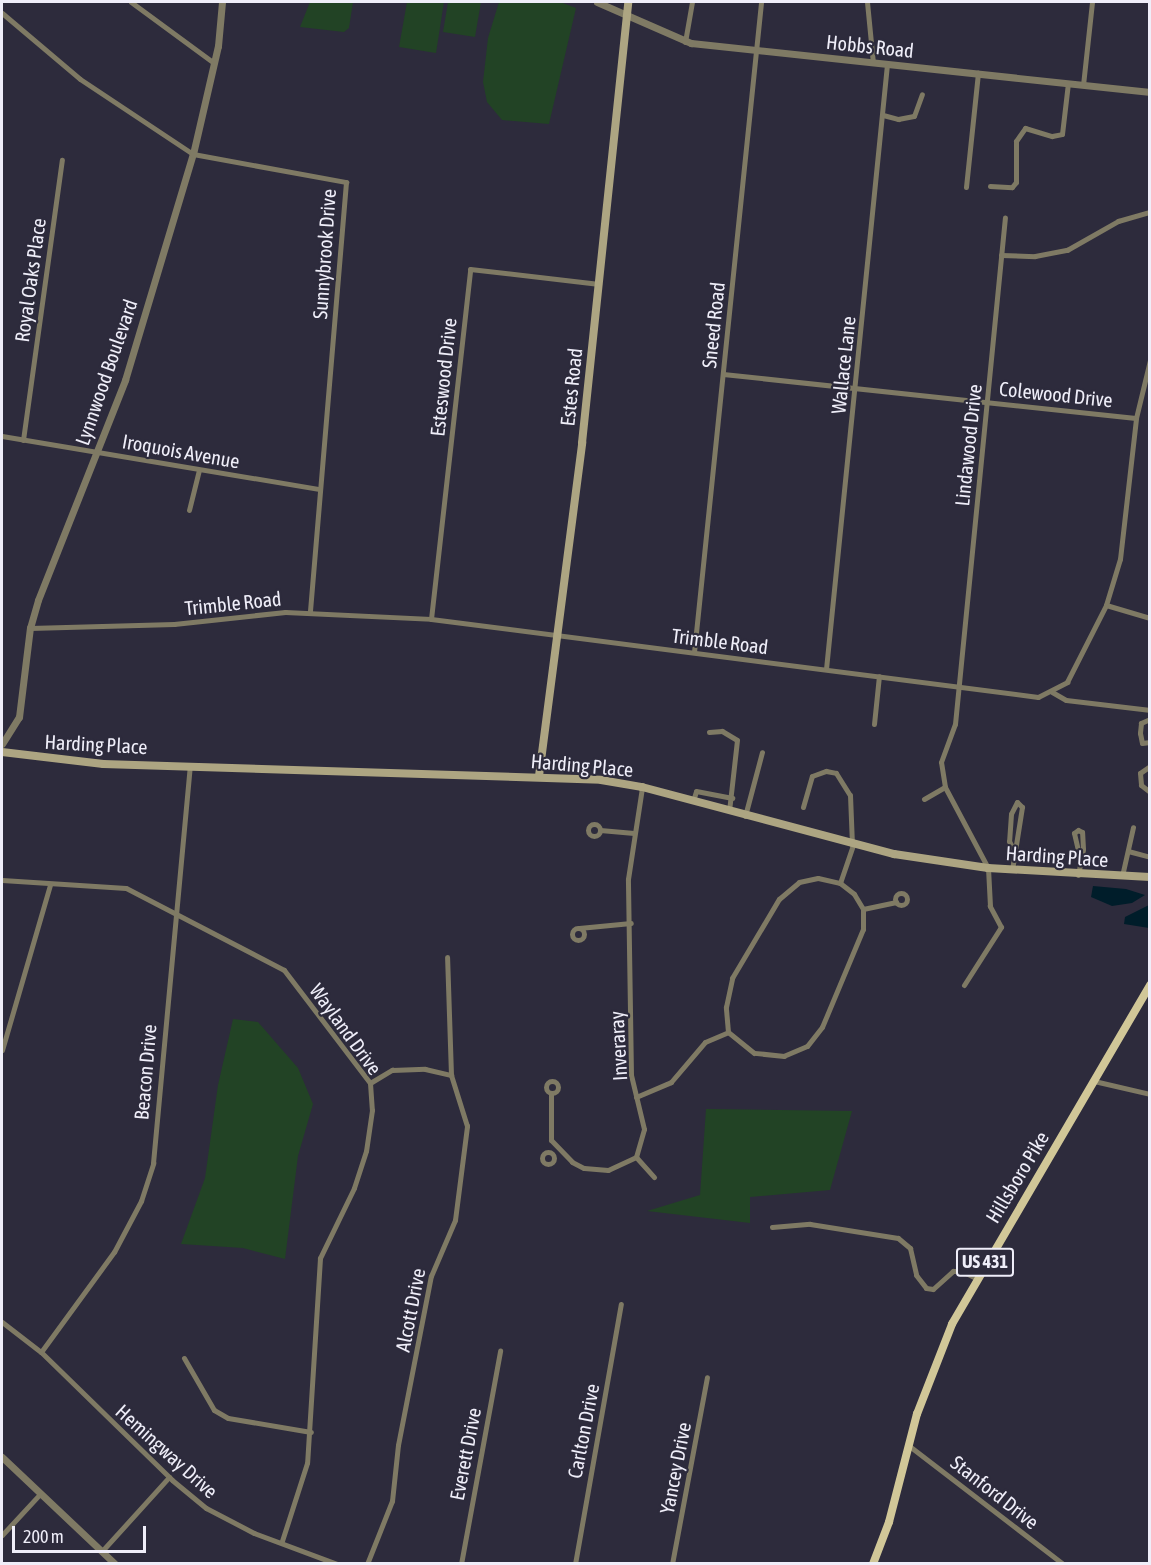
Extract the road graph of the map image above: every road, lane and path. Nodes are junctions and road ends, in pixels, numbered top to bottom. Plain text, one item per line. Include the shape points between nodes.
1 (131, 2) edge
2 (222, 2) edge
3 (597, 2) edge
4 (628, 2) edge
5 (692, 2) edge
6 (761, 2) edge
7 (867, 2) edge
8 (1092, 2) edge
9 (2, 13) edge
10 (627, 15) junction
11 (685, 42) junction
12 (757, 51) junction
13 (214, 63) junction
14 (873, 63) junction
15 (887, 64) junction
16 (978, 73) junction
17 (1068, 83) junction
18 (1083, 85) junction
19 (1149, 92) edge
20 (922, 94) dead end
21 (883, 115) junction
22 (193, 154) junction
23 (62, 160) dead end
24 (990, 186) dead end
25 (966, 187) dead end
26 (1149, 212) edge
27 (1005, 217) dead end
28 (1001, 255) junction
29 (599, 284) junction
30 (1149, 360) edge
31 (723, 374) junction
32 (856, 388) junction
33 (988, 402) junction
34 (1136, 418) junction
35 (2, 436) edge
36 (23, 440) junction
37 (96, 451) junction
38 (199, 470) junction
39 (320, 489) junction
40 (189, 510) dead end
41 (1106, 605) junction
42 (310, 612) junction
43 (1149, 618) edge
44 (431, 619) junction
45 (30, 628) junction
46 (557, 636) junction
47 (694, 652) junction
48 (826, 669) junction
49 (879, 676) junction
50 (958, 686) junction
51 (1052, 692) junction
52 (1149, 710) edge
53 (1149, 719) edge
54 (874, 724) dead end
55 (709, 732) dead end
56 (1149, 742) edge
57 (2, 744) edge
58 (762, 752) dead end
59 (2, 753) edge
60 (190, 764) junction
61 (1149, 766) edge
62 (539, 776) junction
63 (642, 787) junction
64 (945, 787) junction
65 (1149, 792) edge
66 (732, 798) junction
67 (924, 799) dead end
68 (693, 801) junction
69 (803, 807) dead end
70 (729, 811) junction
71 (745, 816) junction
72 (1133, 827) dead end
73 (600, 830) dead end
74 (634, 833) junction
75 (852, 845) junction
76 (1013, 849) junction
77 (1128, 851) junction
78 (1079, 855) dead end
79 (1149, 857) edge
80 (988, 868) junction
81 (1012, 870) junction
82 (1078, 875) junction
83 (1122, 876) junction
84 (1149, 877) edge
85 (2, 880) edge
86 (840, 883) junction
87 (50, 885) junction
88 (896, 902) dead end
89 (863, 909) junction
90 (175, 913) junction
91 (631, 923) junction
92 (579, 928) dead end
93 (447, 957) dead end
94 (964, 985) dead end
95 (1149, 985) edge
96 (728, 1032) junction
97 (2, 1050) edge
98 (451, 1075) junction
99 (1094, 1081) junction
100 (370, 1083) junction
101 (551, 1093) dead end
102 (1149, 1094) edge
103 (636, 1097) junction
104 (559, 1149) junction
105 (553, 1154) dead end
106 (636, 1157) junction
107 (654, 1178) dead end
108 (772, 1227) dead end
109 (975, 1278) junction
110 (621, 1305) dead end
111 (2, 1322) edge
112 (500, 1351) dead end
113 (41, 1352) junction
114 (184, 1358) dead end
115 (707, 1377) dead end
116 (311, 1432) junction
117 (908, 1444) junction
118 (2, 1457) edge
119 (169, 1477) junction
120 (40, 1494) junction
121 (2, 1535) edge
122 (282, 1541) junction
123 (102, 1551) junction
124 (115, 1563) edge
125 (337, 1563) edge
126 (367, 1563) edge
127 (461, 1563) edge
128 (575, 1563) edge
129 (672, 1563) edge
130 (873, 1563) edge
131 (1063, 1563) edge

1 - 13 street
2 - 13 street, Lynnwood Boulevard
3 - 10 street, Hobbs Road
4 - 10 main road, Estes Road
5 - 11 street
6 - 12 street, Sneed Road
7 - 14 street
8 - 18 street
9 - 22 street, Sunnybrook Drive via 80,79
10 - 11 street, Hobbs Road
10 - 29 main road, Estes Road
11 - 12 street, Hobbs Road
12 - 14 street, Hobbs Road
12 - 31 street, Sneed Road
13 - 22 street, Lynnwood Boulevard
14 - 15 street, Hobbs Road
15 - 16 street, Hobbs Road
15 - 21 street, Wallace Lane
16 - 17 street, Hobbs Road
16 - 25 street
17 - 18 street, Hobbs Road
17 - 24 street via 1062,134 1052,136 1025,128 1016,141 1016,182 1012,187
18 - 19 street, Hobbs Road
20 - 21 street via 914,116 898,119
21 - 32 street, Wallace Lane
22 - 37 street, Lynnwood Boulevard via 125,380
22 - 39 street, Sunnybrook Drive via 346,182
23 - 36 street, Royal Oaks Place
26 - 28 street via 1118,221 1067,250 1035,256
27 - 28 street, Lindawood Drive
28 - 33 street, Lindawood Drive
29 - 44 street, Esteswood Drive via 470,268
29 - 46 main road, Estes Road
30 - 34 street
31 - 32 street, Colewood Drive
31 - 47 street, Sneed Road
32 - 33 street, Colewood Drive
32 - 48 street, Wallace Lane
33 - 34 street, Colewood Drive
33 - 50 street, Lindawood Drive
34 - 41 street via 1120,559
35 - 36 street, Iroquois Avenue
36 - 37 street, Iroquois Avenue
37 - 38 street, Iroquois Avenue
37 - 45 street, Lynnwood Boulevard
38 - 39 street, Iroquois Avenue
38 - 40 street
39 - 42 street, Sunnybrook Drive
41 - 43 street
41 - 51 street via 1067,682
42 - 44 street, Trimble Road
42 - 45 street, Trimble Road via 239,615 174,624
44 - 46 street, Trimble Road
45 - 57 street, Lynnwood Boulevard via 19,717
46 - 47 street, Trimble Road
46 - 62 main road, Estes Road
47 - 48 street, Trimble Road
48 - 49 street, Trimble Road
49 - 50 street, Trimble Road
49 - 54 street
50 - 51 street, Trimble Road via 1038,697
50 - 64 street via 955,724 941,762
51 - 52 street via 1066,700
53 - 56 street via 1141,723 1140,733 1142,743
55 - 66 street via 722,731 737,740
58 - 71 street
59 - 60 main road, Harding Place via 103,764
60 - 62 main road, Harding Place
60 - 90 street, Beacon Drive
61 - 65 street via 1140,773 1141,785
62 - 63 main road, Harding Place
63 - 68 main road, Harding Place
63 - 74 street, Inveraray
64 - 67 street
64 - 80 street
66 - 68 street via 696,791
66 - 70 street
68 - 70 main road, Harding Place
69 - 75 street via 812,776 826,771 836,773 850,795
70 - 71 main road, Harding Place
71 - 75 main road, Harding Place
72 - 77 street
73 - 74 street
74 - 91 street, Inveraray via 628,879
75 - 80 main road, Harding Place
75 - 86 street
76 - 76 street via 1009,841 1011,814 1017,802 1022,807 1019,837
76 - 81 street
77 - 79 street
77 - 83 street
78 - 82 street
80 - 81 main road, Harding Place
80 - 94 street via 990,906 1001,927
81 - 82 main road, Harding Place
82 - 83 main road, Harding Place
83 - 84 main road, Harding Place
85 - 87 street, Wayland Drive
86 - 89 street
86 - 96 street via 818,878 800,882 779,899 732,978 726,1007
87 - 90 street, Wayland Drive via 126,888
87 - 97 street
88 - 89 street
89 - 96 street via 863,929 822,1027 807,1046 783,1056 754,1053
90 - 100 street, Wayland Drive via 284,970
90 - 113 street, Beacon Drive via 152,1167 141,1201 114,1252
91 - 92 street
91 - 103 street, Inveraray via 631,1075
93 - 98 street, Alcott Drive
95 - 99 main road, Hillsboro Pike / US 431
96 - 103 street via 705,1042 671,1082
98 - 100 street via 425,1069 392,1070
98 - 126 street, Alcott Drive via 466,1126 455,1220 432,1271 400,1435 392,1501
99 - 102 street
99 - 109 main road, Hillsboro Pike / US 431
100 - 116 street, Wayland Drive via 372,1110 366,1151 354,1188 320,1258 317,1274
101 - 104 street via 549,1128
103 - 106 street, Inveraray via 644,1129
104 - 105 street
104 - 106 street via 584,1168 608,1170
106 - 107 street
108 - 109 street via 810,1224 898,1238 910,1248 916,1275 926,1288 933,1289 953,1271
109 - 117 main road, Hillsboro Pike / US 431 via 944,1341
110 - 128 street, Carlton Drive
111 - 113 street, Hemingway Drive
112 - 127 street, Everett Drive
113 - 119 street, Hemingway Drive
114 - 116 street via 214,1410 228,1418
115 - 129 street, Yancey Drive
116 - 122 street, Wayland Drive via 307,1463
117 - 130 main road, Hillsboro Pike / US 431 via 890,1522
117 - 131 street, Stanford Drive
118 - 120 street
119 - 122 street, Hemingway Drive via 234,1524
119 - 123 street
120 - 121 street
120 - 123 street
122 - 125 street, Hemingway Drive
123 - 124 street

